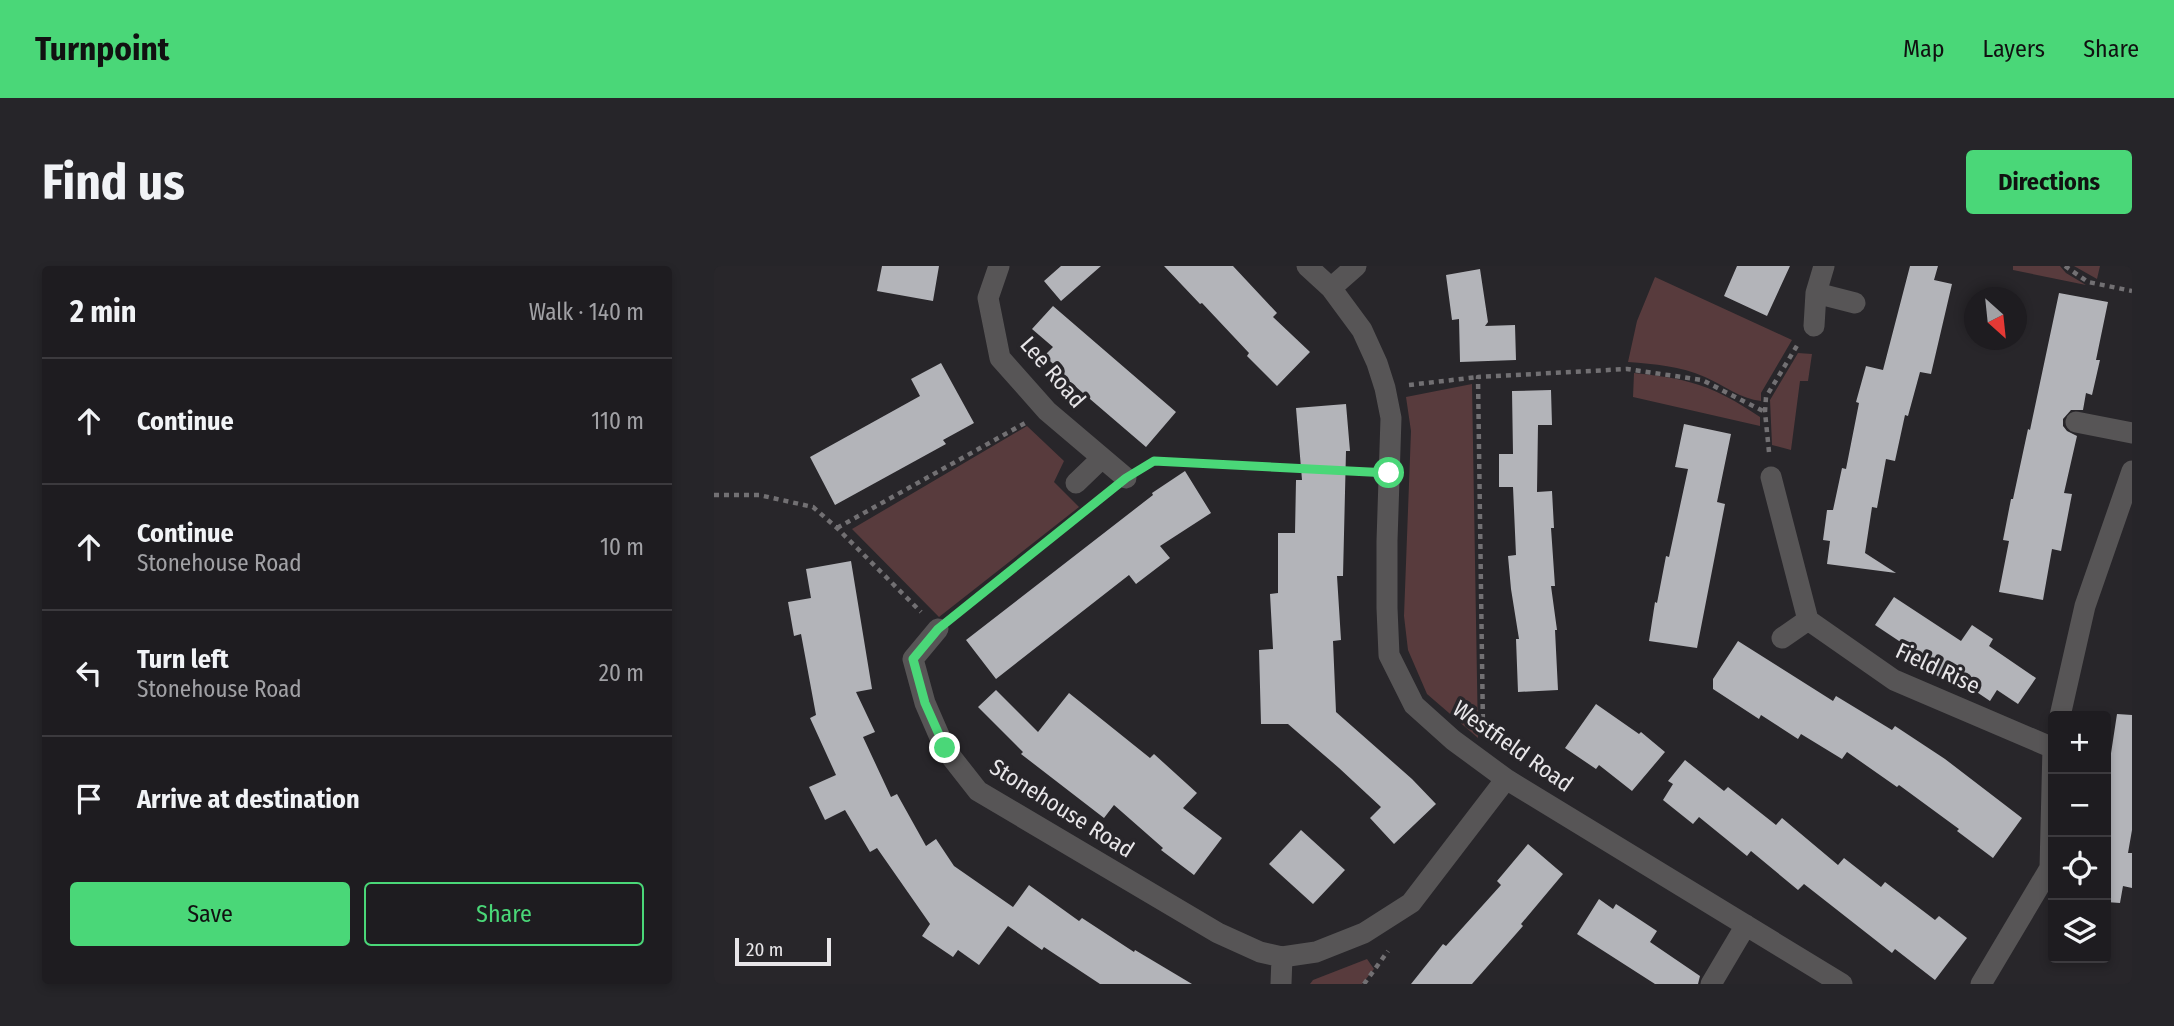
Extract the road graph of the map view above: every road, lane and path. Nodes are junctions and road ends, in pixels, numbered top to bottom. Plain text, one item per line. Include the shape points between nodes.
1 (999, 266) edge
2 (1307, 266) edge
3 (1356, 266) edge
4 (1824, 266) edge
5 (2065, 266) edge
6 (1331, 288) junction
7 (2132, 291) edge
8 (1816, 293) junction
9 (1855, 303) dead end
10 (1814, 326) joint
11 (1478, 377) junction
12 (1385, 388) junction
13 (1047, 411) junction
14 (1765, 412) junction
15 (2076, 422) dead end
16 (2132, 433) edge
17 (1102, 458) junction
18 (2132, 471) edge
19 (1389, 473) junction
20 (1771, 477) joint
21 (1126, 478) junction
22 (1076, 483) dead end
23 (714, 495) edge
24 (836, 528) junction
25 (1808, 620) junction
26 (938, 629) junction
27 (1782, 638) dead end
28 (2061, 711) edge
29 (2048, 745) edge
30 (1483, 762) junction
31 (2052, 774) edge
32 (1506, 779) junction
33 (1746, 925) junction
34 (1282, 957) junction
35 (1281, 984) edge
36 (1710, 984) edge
37 (1842, 984) edge
38 (1981, 984) edge

1 - 13 street, Lee Road via 988,298 1000,358
2 - 6 street, Westfield Road
3 - 6 street
4 - 8 street
5 - 7 path via 2088,282
6 - 12 street, Westfield Road via 1362,330
8 - 9 street
8 - 10 street
10 - 14 path via 1766,397
11 - 12 path
11 - 14 path via 1628,369 1702,380
11 - 30 path
12 - 19 street, Westfield Road via 1391,418
13 - 17 street, Lee Road
13 - 24 path
14 - 20 path
15 - 16 street
17 - 21 street, Lee Road
17 - 22 street
18 - 28 street via 2085,606
19 - 21 path via 1154,461
19 - 30 street, Westfield Road via 1389,655 1414,705
20 - 25 street
21 - 26 path
23 - 24 path via 759,495 813,507
24 - 26 path
25 - 27 street
25 - 29 street, Field Rise via 1894,680
26 - 34 street, Stonehouse Road via 913,659 925,703 945,748 978,791 1217,933
30 - 32 street, Westfield Road
31 - 38 street, Field Rise via 2050,868
32 - 33 street, Westfield Road
32 - 34 street, Stonehouse Road via 1411,903 1364,933 1316,952
33 - 36 street
33 - 37 street, Westfield Road
34 - 35 street

